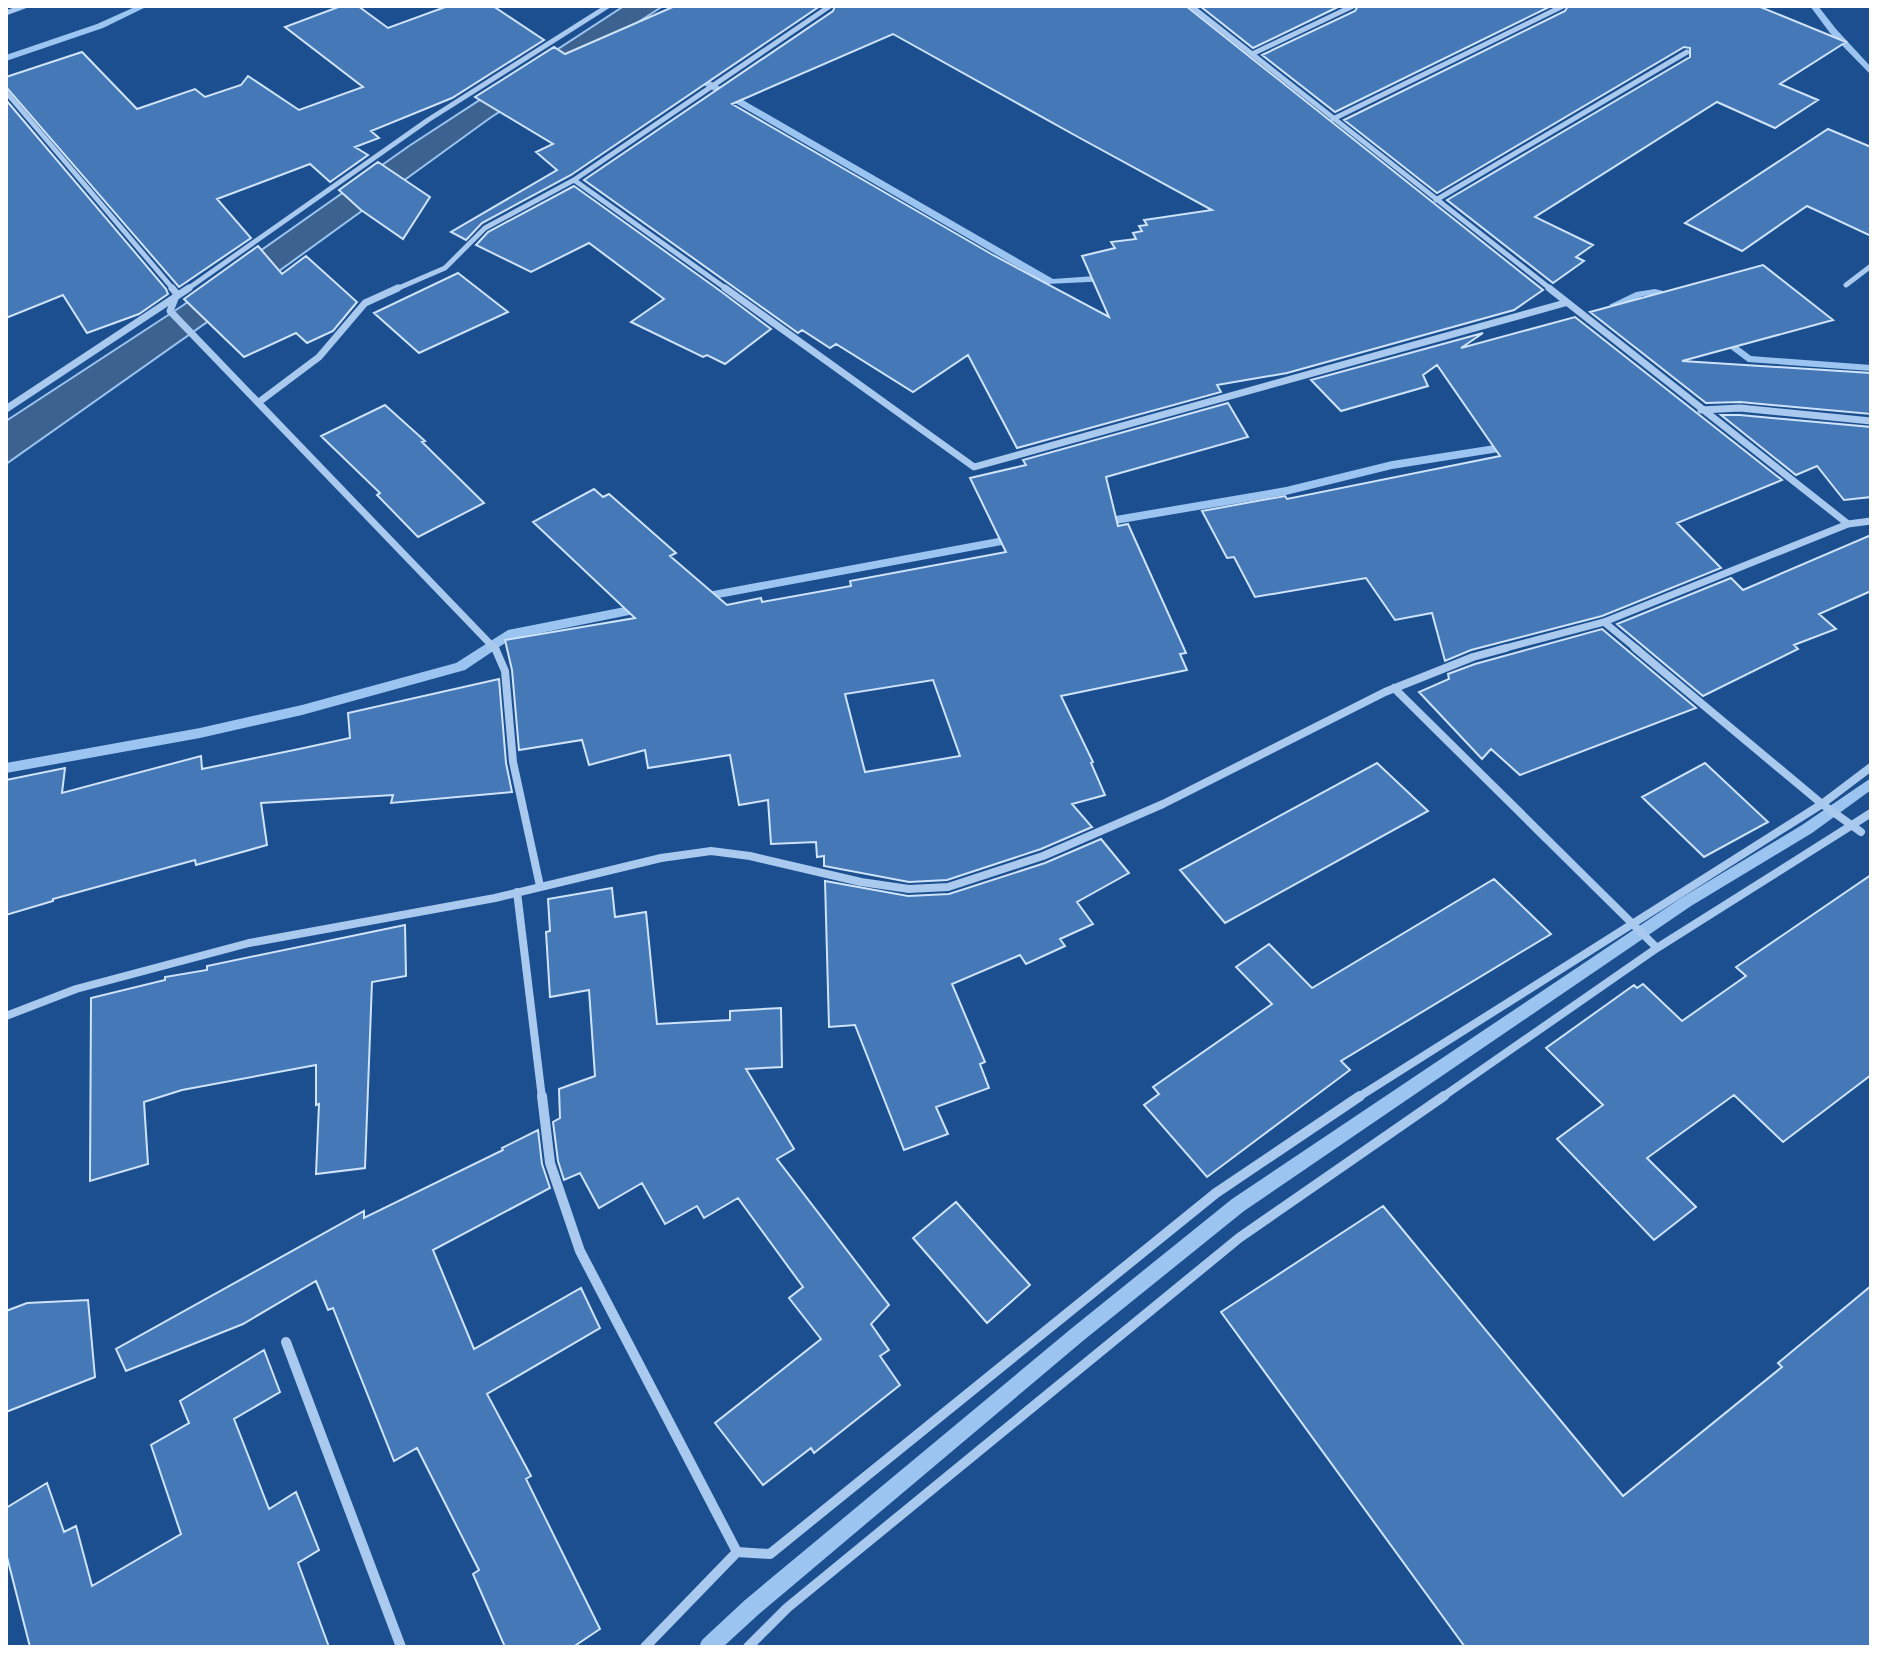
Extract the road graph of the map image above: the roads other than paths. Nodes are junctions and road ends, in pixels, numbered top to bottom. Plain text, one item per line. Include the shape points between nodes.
1 (25, 6) edge
2 (608, 6) edge
3 (830, 6) edge
4 (1191, 6) edge
5 (1353, 6) edge
6 (1563, 6) edge
7 (6, 13) edge
8 (1687, 52) dead end
9 (1252, 54) junction
10 (6, 92) edge
11 (1333, 119) junction
12 (574, 180) junction
13 (1436, 200) junction
14 (1871, 266) edge
15 (1846, 285) dead end
16 (177, 294) junction
17 (1565, 303) junction
18 (259, 402) junction
19 (6, 409) edge
20 (1700, 411) junction
21 (1871, 421) edge
22 (1871, 521) edge
23 (1848, 524) junction
24 (1604, 622) junction
25 (1394, 688) junction
26 (1871, 767) edge
27 (1825, 807) junction
28 (1871, 813) edge
29 (1851, 826) junction
30 (1861, 832) dead end
31 (540, 886) junction
32 (517, 892) junction
33 (1634, 927) junction
34 (1654, 946) junction
35 (6, 1016) edge
36 (286, 1342) dead end
37 (737, 1552) junction
38 (401, 1647) edge
39 (645, 1647) edge
40 (748, 1647) edge

1 - 7 street
2 - 16 street via 428,120
3 - 12 street
4 - 9 street
5 - 9 street
6 - 11 street
8 - 13 street
9 - 11 street
10 - 16 street
11 - 13 street
12 - 17 street via 974,467
12 - 18 street via 485,228 445,268 365,303 319,357
13 - 17 street
14 - 15 street
16 - 18 street via 170,311
16 - 19 street
17 - 20 street
18 - 31 street via 496,649 505,671 513,762
20 - 21 street via 1740,408
20 - 23 street
22 - 23 street
23 - 24 street
24 - 25 street via 1473,657
24 - 27 street
25 - 31 street via 1163,804 1043,856 948,887 909,889 861,882 711,851
25 - 33 street
26 - 27 street
27 - 29 street
27 - 33 street
28 - 29 street
29 - 30 street
29 - 34 street
31 - 32 street
32 - 35 street via 249,943 76,989
32 - 37 street via 550,1163 580,1251
33 - 34 street
33 - 37 street via 1395,1072 1216,1193 770,1554
34 - 40 street via 1228,1246 787,1608
36 - 38 street
37 - 39 street

